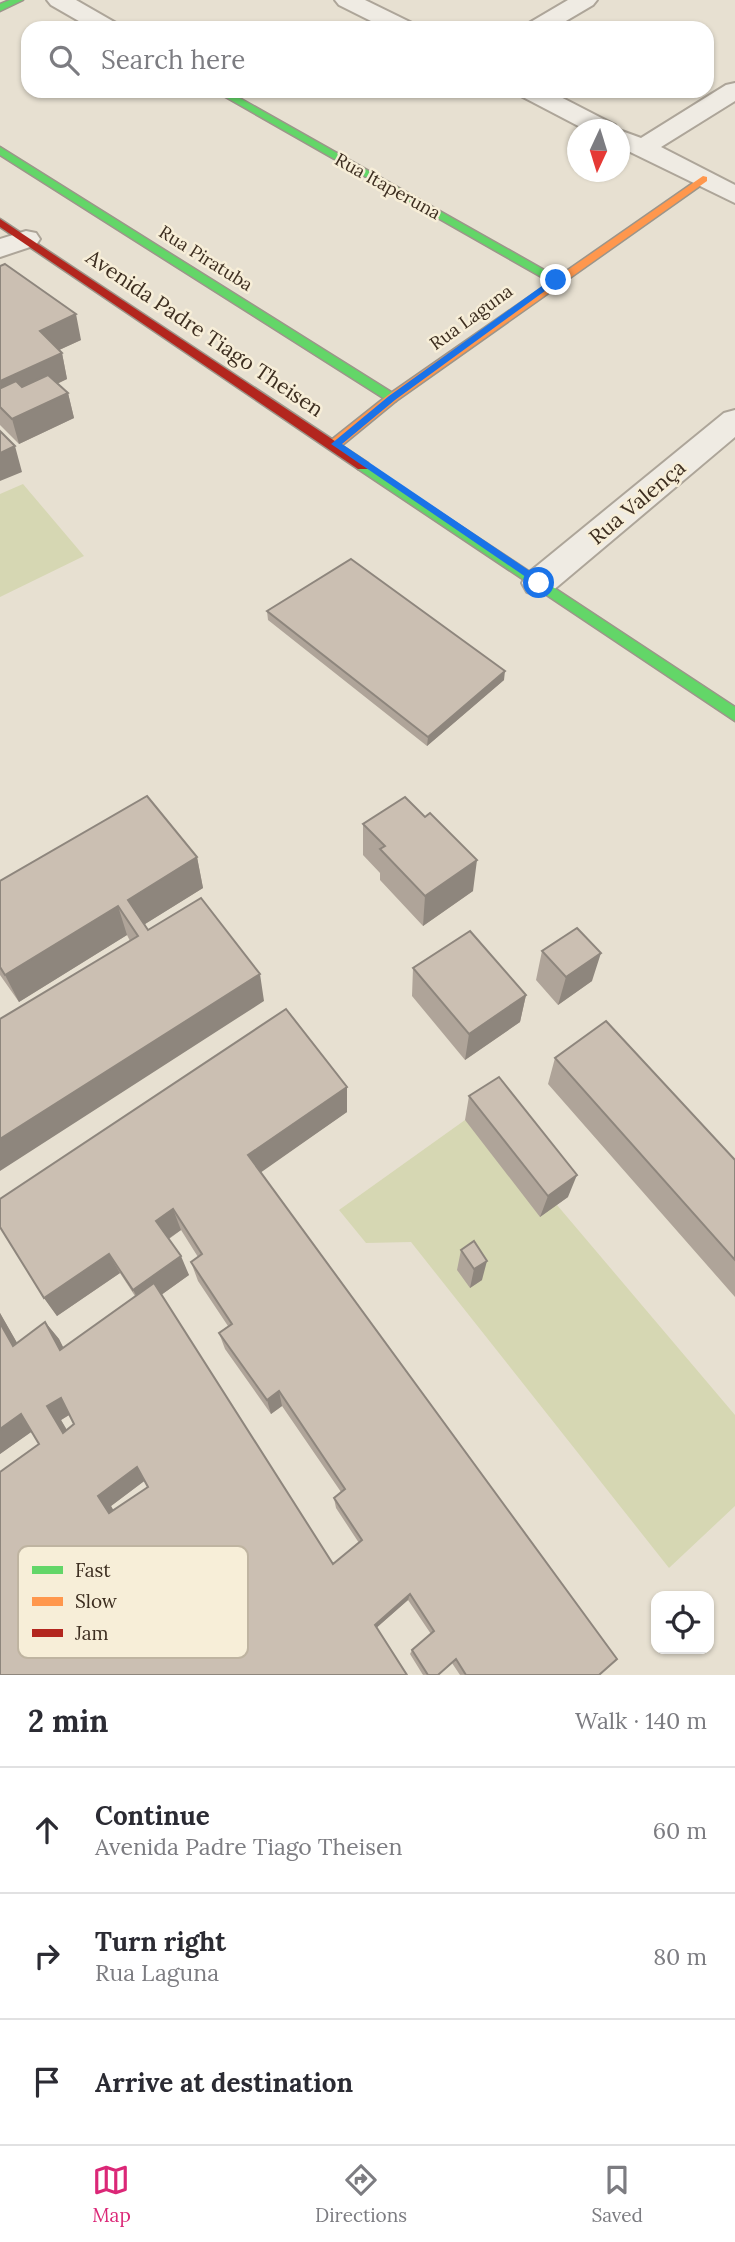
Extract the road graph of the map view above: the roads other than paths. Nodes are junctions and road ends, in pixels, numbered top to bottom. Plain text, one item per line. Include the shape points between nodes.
1 (18, 0) edge
2 (59, 0) edge
3 (347, 0) edge
4 (585, 0) edge
5 (0, 8) edge
6 (96, 21) edge
7 (390, 21) edge
8 (549, 21) edge
9 (735, 90) edge
10 (232, 98) edge
11 (544, 98) edge
12 (585, 119) edge
13 (631, 142) edge
14 (0, 150) edge
15 (702, 179) junction
16 (735, 195) edge
17 (0, 222) edge
18 (26, 239) junction
19 (0, 250) edge
20 (556, 280) junction
21 (392, 398) junction
22 (735, 420) edge
23 (335, 444) junction
24 (539, 583) junction
25 (735, 715) edge

1 - 5 street
2 - 6 street
3 - 7 street
4 - 8 street
9 - 13 street
10 - 20 street, Rua Itaperuna
11 - 12 street
13 - 15 street
14 - 21 street, Rua Piratuba
15 - 16 street
15 - 20 street, Rua Laguna
17 - 18 street, Avenida Padre Tiago Theisen
18 - 19 street
18 - 23 street, Avenida Padre Tiago Theisen
20 - 21 street, Rua Laguna
21 - 23 street, Rua Laguna
22 - 24 street, Rua Valença
23 - 24 street, Avenida Padre Tiago Theisen
24 - 25 street, Avenida Padre Tiago Theisen

